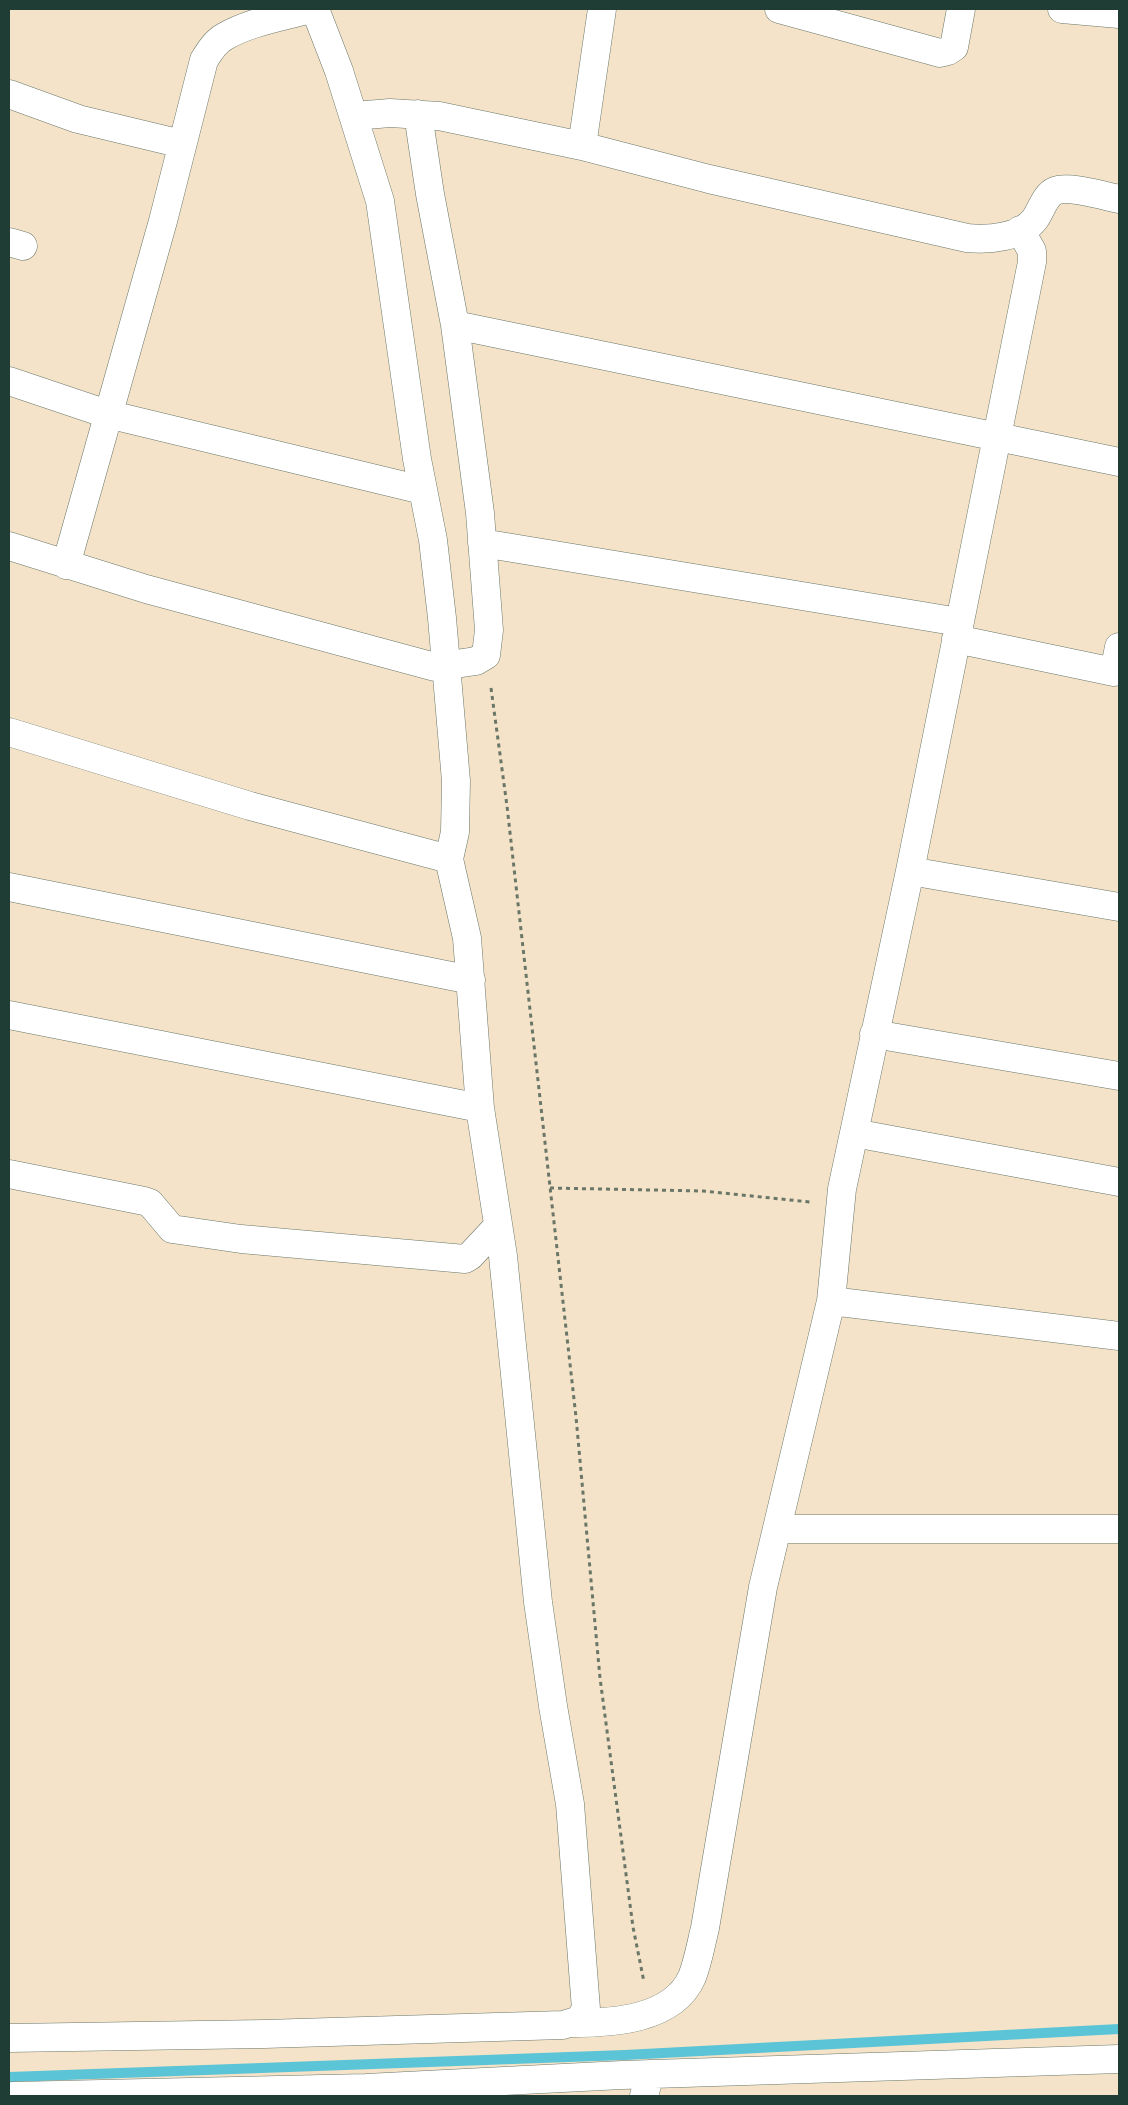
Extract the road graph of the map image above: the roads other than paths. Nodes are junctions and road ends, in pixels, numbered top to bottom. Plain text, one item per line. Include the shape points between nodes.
1 (310, 9) edge
2 (315, 9) edge
3 (602, 9) edge
4 (779, 9) edge
5 (961, 9) edge
6 (1062, 9) edge
7 (1119, 14) edge
8 (9, 94) edge
9 (371, 114) junction
10 (418, 114) junction
11 (182, 144) junction
12 (582, 146) junction
13 (1119, 199) edge
14 (1020, 230) junction
15 (455, 325) junction
16 (9, 381) edge
17 (107, 414) junction
18 (996, 435) junction
19 (1119, 462) edge
20 (422, 490) junction
21 (482, 543) junction
22 (9, 546) edge
23 (66, 565) junction
24 (957, 631) junction
25 (467, 661) junction
26 (1118, 664) edge
27 (9, 732) edge
28 (448, 860) junction
29 (910, 871) junction
30 (9, 887) edge
31 (1119, 907) edge
32 (471, 980) junction
33 (9, 1015) edge
34 (874, 1034) junction
35 (1119, 1076) edge
36 (480, 1108) junction
37 (854, 1133) junction
38 (9, 1174) edge
39 (1119, 1182) edge
40 (498, 1226) junction
41 (831, 1301) junction
42 (1119, 1336) edge
43 (777, 1529) junction
44 (1119, 1529) edge
45 (572, 2023) junction
46 (9, 2038) edge
47 (1119, 2058) edge
48 (647, 2085) edge
49 (490, 2089) edge
50 (13, 2096) edge

1 - 11 street via 238,30 223,37 212,48 198,78
2 - 9 street
3 - 12 street
4 - 5 street via 940,53 954,46
6 - 7 street
8 - 11 street via 78,119
9 - 10 street
9 - 20 street via 380,201
10 - 12 street
10 - 15 street
11 - 17 street via 164,221
12 - 14 street via 709,179 967,238 983,239
13 - 14 street via 1078,191 1055,191 1048,196 1034,220
14 - 18 street via 1032,251 1032,262
15 - 18 street
15 - 21 street
16 - 17 street
17 - 20 street
17 - 23 street
18 - 19 street
18 - 24 street
20 - 25 street via 433,540 442,618
21 - 24 street
21 - 25 street via 489,630
22 - 23 street
23 - 25 street via 435,667
24 - 26 street
24 - 29 street
25 - 28 street via 455,832
27 - 28 street via 250,806
28 - 32 street via 468,938
29 - 31 street
29 - 34 street
30 - 32 street
32 - 36 street
33 - 36 street
34 - 35 street
34 - 37 street
36 - 40 street
37 - 39 street
37 - 41 street via 842,1189
38 - 40 street via 144,1201 150,1203 172,1229 241,1239 465,1259
40 - 45 street via 538,1602 570,1804 586,2000 583,2016
41 - 42 street
41 - 43 street
43 - 44 street
43 - 45 street via 761,1597 705,1928 692,1976 680,1995 668,2004 626,2018
45 - 46 street via 274,2034
47 - 48 street
48 - 49 street
49 - 50 street via 366,2088

